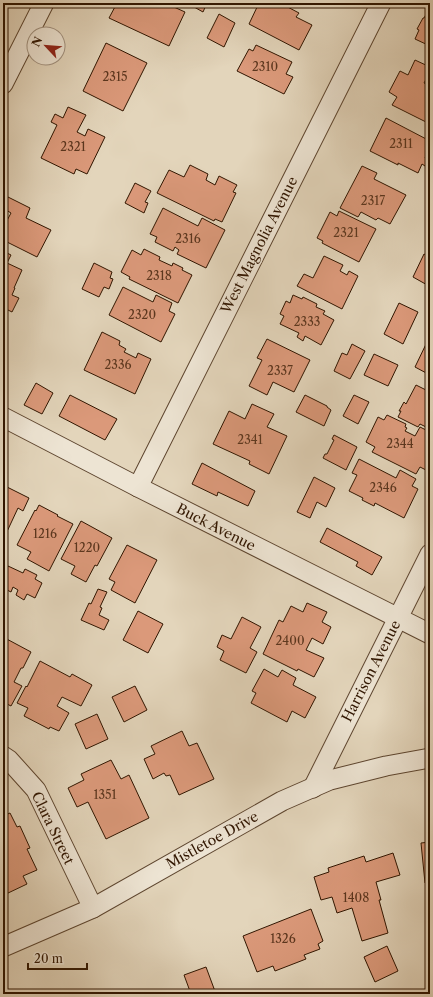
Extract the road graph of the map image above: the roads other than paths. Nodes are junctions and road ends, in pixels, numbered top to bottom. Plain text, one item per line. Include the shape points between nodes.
1 (44, 3) edge
2 (381, 3) edge
3 (3, 84) edge
4 (3, 417) edge
5 (138, 488) junction
6 (430, 554) edge
7 (398, 618) junction
8 (430, 634) edge
9 (3, 756) edge
10 (430, 758) edge
11 (313, 788) junction
12 (93, 908) junction
13 (3, 947) edge

1 - 3 street
2 - 5 street, West Magnolia Avenue
4 - 5 street, Buck Avenue
5 - 7 street, Buck Avenue
6 - 7 street, Harrison Avenue
7 - 8 street, Buck Avenue
7 - 11 street, Harrison Avenue
9 - 12 street, Clara Street via 36,790
10 - 11 street, Mistletoe Drive via 330,780
11 - 12 street, Mistletoe Drive via 282,801
12 - 13 street, Mistletoe Drive

